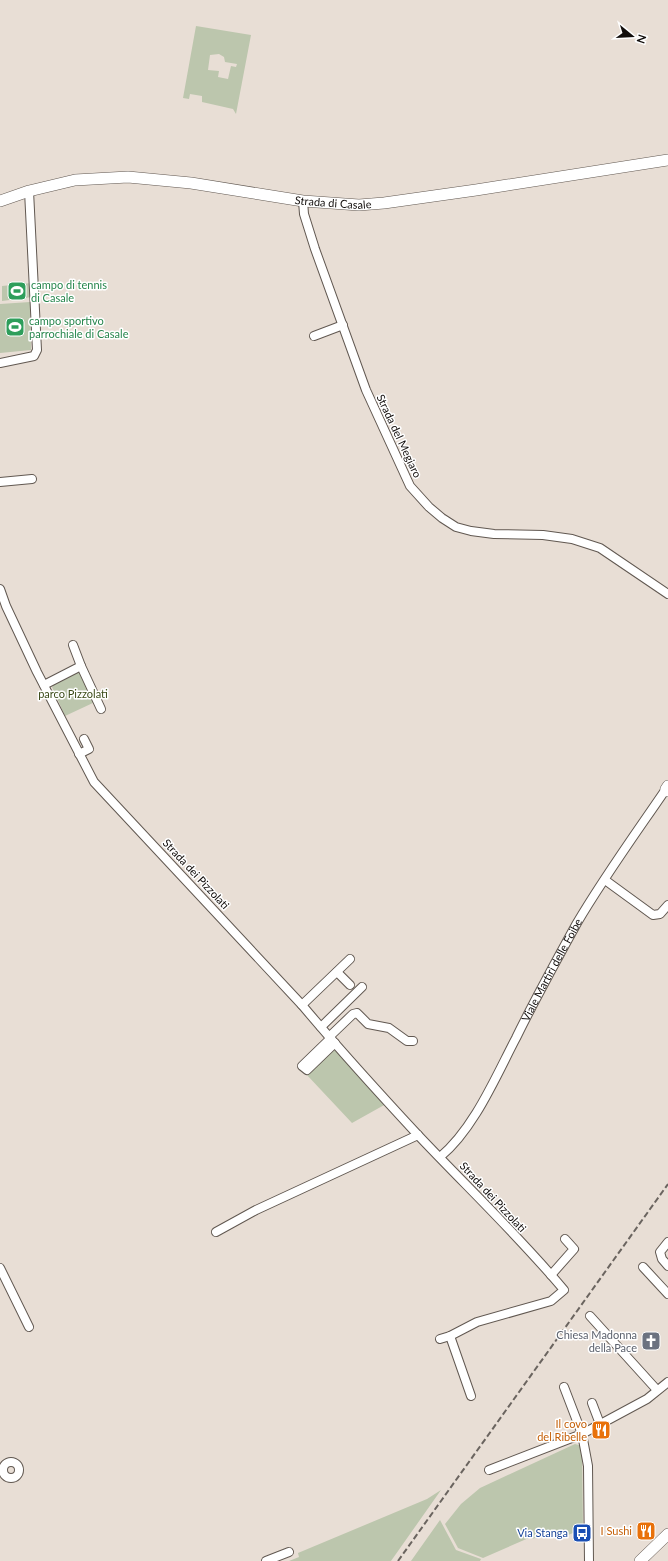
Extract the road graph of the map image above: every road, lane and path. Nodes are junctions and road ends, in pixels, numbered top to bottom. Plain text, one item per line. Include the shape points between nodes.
1 (668, 160) edge
2 (29, 191) junction
3 (0, 201) edge
4 (303, 201) junction
5 (342, 325) junction
6 (314, 336) dead end
7 (0, 363) edge
8 (32, 479) dead end
9 (0, 482) edge
10 (0, 589) edge
11 (668, 594) edge
12 (73, 645) dead end
13 (81, 666) junction
14 (44, 685) junction
15 (101, 709) dead end
16 (84, 739) dead end
17 (80, 754) junction
18 (667, 789) edge
19 (605, 880) junction
20 (668, 905) edge
21 (350, 959) dead end
22 (337, 972) junction
23 (350, 985) dead end
24 (362, 987) dead end
25 (302, 1005) junction
26 (321, 1027) junction
27 (331, 1039) junction
28 (413, 1041) dead end
29 (302, 1066) dead end
30 (418, 1135) junction
31 (440, 1157) junction
32 (216, 1232) dead end
33 (565, 1239) dead end
34 (668, 1242) edge
35 (668, 1266) edge
36 (644, 1267) dead end
37 (0, 1268) edge
38 (551, 1275) junction
39 (668, 1294) edge
40 (590, 1316) dead end
41 (29, 1327) dead end
42 (450, 1336) junction
43 (440, 1339) dead end
44 (668, 1382) edge
45 (564, 1387) dead end
46 (657, 1390) junction
47 (471, 1396) dead end
48 (592, 1403) dead end
49 (600, 1424) junction
50 (582, 1434) junction
51 (489, 1470) dead end
52 (668, 1534) edge
53 (289, 1552) dead end
54 (266, 1561) edge
55 (588, 1561) edge
56 (640, 1561) edge

1 - 4 street, Strada di Casale via 384,203 359,205
2 - 3 street, Strada di Casale
2 - 4 street, Strada di Casale via 76,180 128,177 191,183
2 - 7 street via 37,350 34,356
4 - 5 street, Strada del Megiaro via 304,214 315,249
5 - 6 street
5 - 11 street, Strada del Megiaro via 366,390 410,486 442,518 456,527 471,531 494,534 543,534 572,539 600,548
8 - 9 street
10 - 14 street, Strada dei Pizzolati
12 - 13 street
13 - 14 street
13 - 15 street
14 - 17 street, Strada dei Pizzolati
16 - 17 street via 89,749
17 - 25 street, Strada dei Pizzolati via 94,782
18 - 19 street, Viale Martiri delle Foibe
19 - 20 street via 653,915 660,914
19 - 31 street, Viale Martiri delle Foibe via 578,923 478,1110 451,1147
21 - 22 street
22 - 23 street
22 - 25 street
24 - 26 street
25 - 26 street, Strada dei Pizzolati
26 - 27 street, Strada dei Pizzolati
27 - 28 street via 353,1014 357,1013 368,1024 389,1028 407,1042
27 - 29 street via 307,1070
27 - 30 street, Strada dei Pizzolati
30 - 31 street, Strada dei Pizzolati
30 - 32 street via 252,1209
31 - 38 street, Strada dei Pizzolati
33 - 38 street via 574,1249
34 - 35 street via 660,1252 662,1260
36 - 39 street
37 - 41 street
38 - 42 street, Strada dei Pizzolati via 564,1290 551,1301 477,1322
40 - 46 street
42 - 43 street
42 - 47 street
44 - 46 street
45 - 50 street
46 - 49 street via 647,1399
48 - 49 street
49 - 50 street
50 - 51 street
50 - 55 street via 588,1466
52 - 56 street
53 - 54 street

